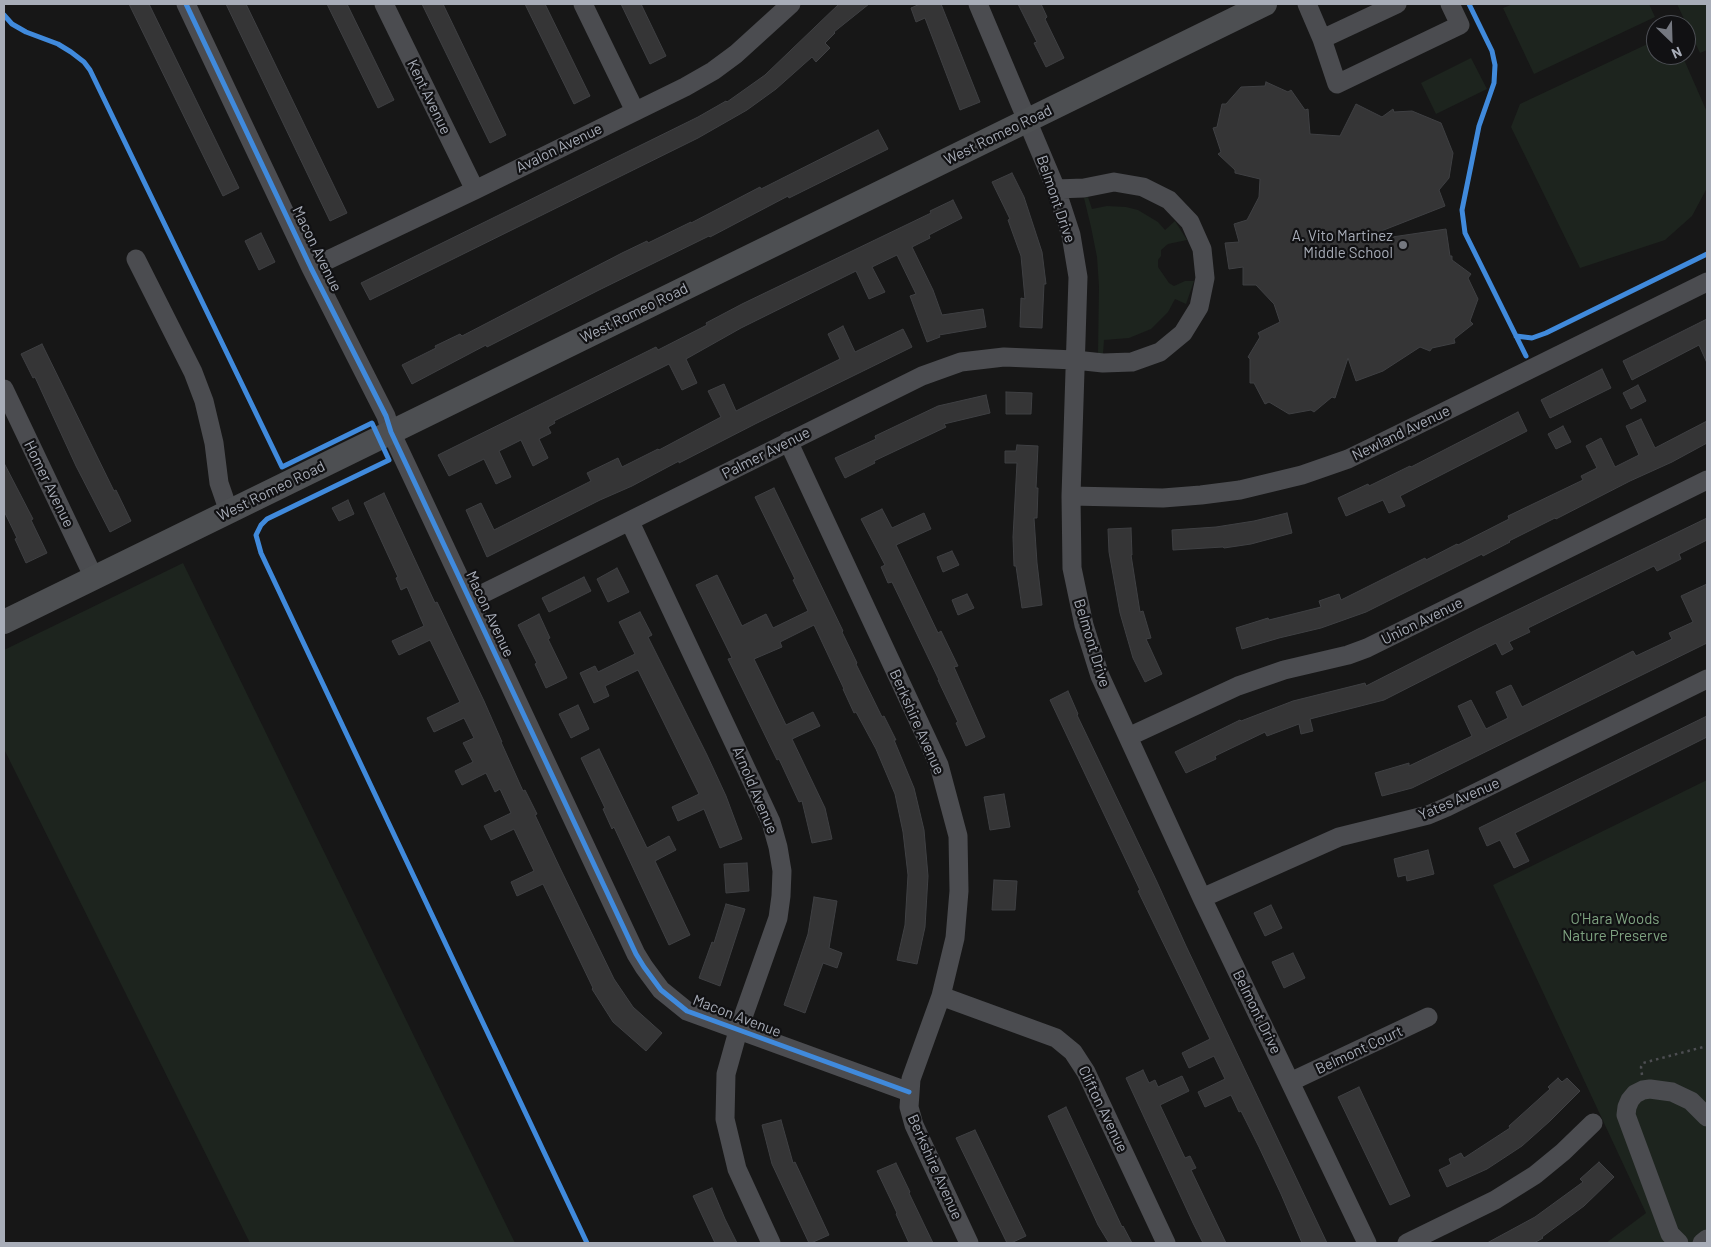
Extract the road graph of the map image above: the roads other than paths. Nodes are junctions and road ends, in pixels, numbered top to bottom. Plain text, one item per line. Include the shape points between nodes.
1 (186, 4) edge
2 (384, 4) edge
3 (583, 4) edge
4 (978, 4) edge
5 (1265, 4) edge
6 (1307, 4) edge
7 (1397, 4) edge
8 (1450, 4) edge
9 (785, 6) edge
10 (1322, 40) junction
11 (635, 111) junction
12 (1026, 121) junction
13 (1056, 189) junction
14 (475, 190) junction
15 (136, 259) dead end
16 (311, 268) junction
17 (1707, 282) edge
18 (1075, 360) junction
19 (4, 389) edge
20 (391, 432) junction
21 (788, 442) junction
22 (1707, 480) edge
23 (1071, 496) junction
24 (229, 512) junction
25 (630, 522) junction
26 (94, 578) junction
27 (470, 600) junction
28 (4, 622) edge
29 (1707, 679) edge
30 (1128, 738) junction
31 (1202, 898) junction
32 (941, 996) junction
33 (1428, 1017) dead end
34 (738, 1030) junction
35 (1290, 1082) junction
36 (909, 1092) junction
37 (1707, 1117) edge
38 (1593, 1123) dead end
39 (1707, 1239) edge
40 (771, 1243) edge
41 (969, 1243) edge
42 (1166, 1243) edge
43 (1366, 1243) edge
44 (1407, 1243) edge
45 (1679, 1243) edge
46 (1702, 1243) edge

1 - 16 street, Macon Avenue
2 - 14 street, Kent Avenue
3 - 11 street
4 - 12 street, Belmont Drive
5 - 12 main road, West Romeo Road
6 - 10 street
7 - 10 street
8 - 10 street via 1460,25 1336,84
9 - 11 street, Avalon Avenue via 736,54 713,71
11 - 14 street, Avalon Avenue
12 - 13 street, Belmont Drive
12 - 20 main road, West Romeo Road
13 - 18 street, Belmont Drive via 1071,235 1078,277
13 - 18 street, Palmer Avenue via 1114,182 1143,187 1169,200 1190,222 1202,249 1205,278 1199,307 1183,333 1160,352 1132,362
14 - 16 street, Avalon Avenue
15 - 24 street via 193,372 204,401 219,483
16 - 20 street, Macon Avenue via 386,416
17 - 23 street, Newland Avenue via 1381,444 1302,475 1240,490 1201,495 1163,498
18 - 21 street, Palmer Avenue via 1004,357 961,362 922,376
18 - 23 street, Belmont Drive
19 - 26 street, Homer Avenue
20 - 24 main road, West Romeo Road
20 - 27 street, Macon Avenue
21 - 25 street, Palmer Avenue
21 - 32 street, Berkshire Avenue via 939,765 958,836 959,891 955,938
22 - 30 street, Union Avenue via 1367,648 1245,684
23 - 30 street, Belmont Drive via 1072,568 1084,625 1100,676
24 - 26 main road, West Romeo Road
25 - 27 street, Palmer Avenue
25 - 34 street, Arnold Avenue via 771,822 778,847 782,871 778,918
26 - 28 main road, West Romeo Road
27 - 34 street, Macon Avenue via 644,967 661,990 688,1012
29 - 31 street, Yates Avenue via 1447,807 1428,815 1340,837
30 - 31 street, Belmont Drive
31 - 35 street, Belmont Drive
32 - 36 street, Berkshire Avenue via 911,1077
32 - 42 street, Clifton Avenue via 1056,1038 1073,1052 1086,1072
33 - 35 street, Belmont Court
34 - 36 street, Macon Avenue
34 - 40 street, Arnold Avenue via 726,1074 725,1119 737,1169
35 - 43 street, Belmont Drive
36 - 41 street, Berkshire Avenue via 914,1125
37 - 45 street via 1691,1101 1672,1092 1650,1089 1635,1094 1627,1108 1626,1115 1670,1234
38 - 44 street via 1527,1180 1495,1200
39 - 46 street

